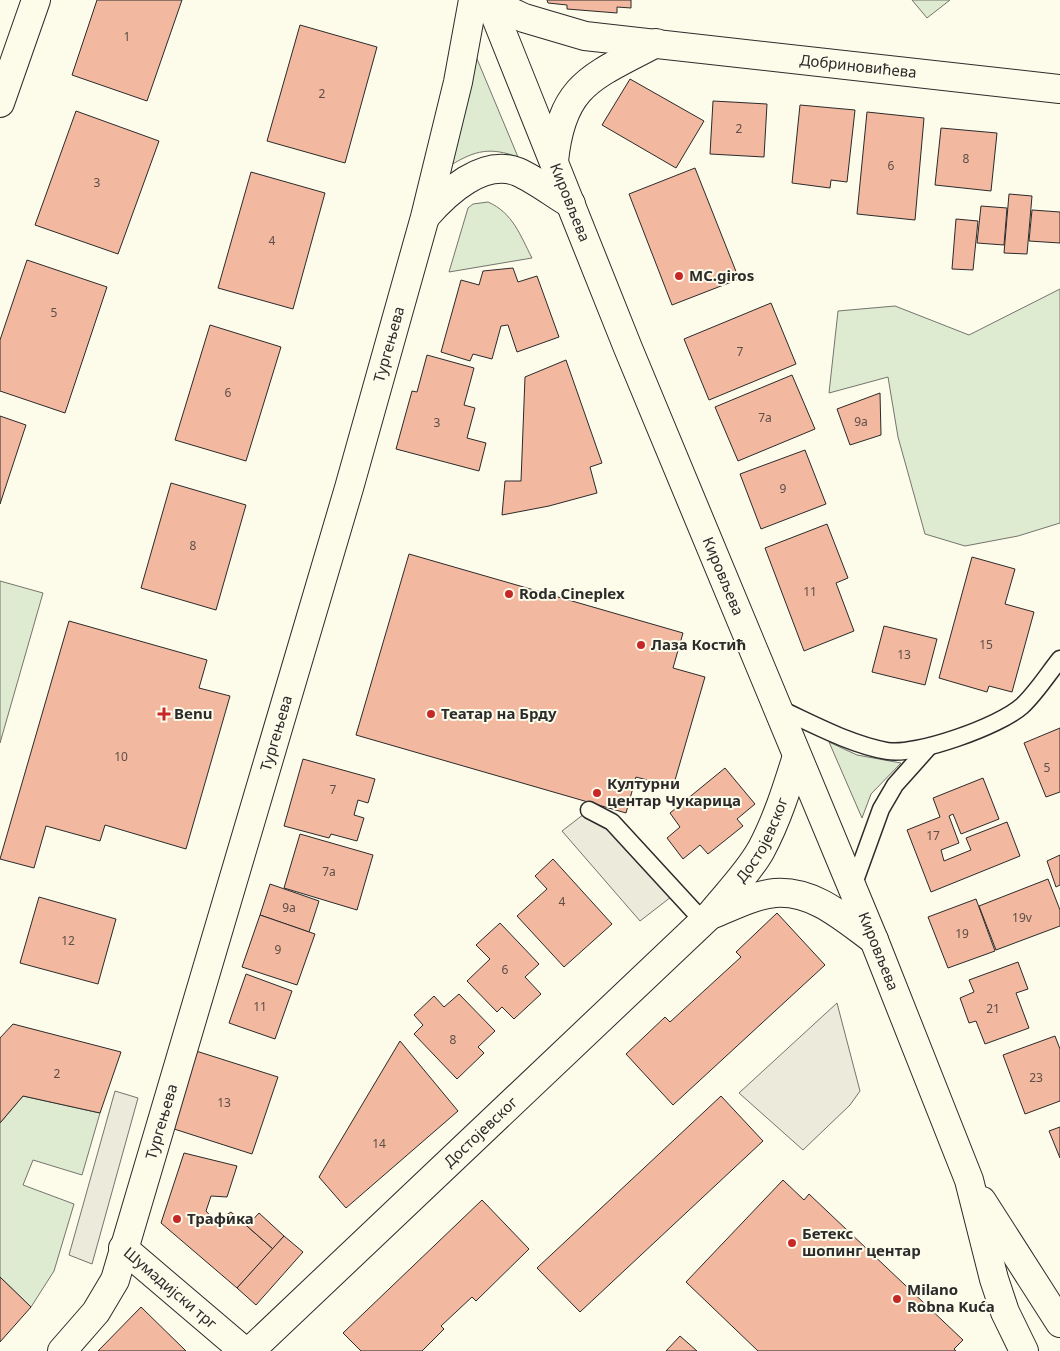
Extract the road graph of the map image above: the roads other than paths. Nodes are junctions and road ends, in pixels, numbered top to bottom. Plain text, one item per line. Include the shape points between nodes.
1 (36, 0) edge
2 (484, 1) edge
3 (656, 43) junction
4 (1060, 90) edge
5 (0, 103) edge
6 (554, 161) junction
7 (571, 204) junction
8 (425, 217) junction
9 (1060, 659) edge
10 (778, 708) junction
11 (928, 748) junction
12 (797, 756) junction
13 (589, 810) dead end
14 (852, 889) junction
15 (707, 918) junction
16 (874, 940) junction
17 (969, 1180) junction
18 (123, 1248) junction
19 (1005, 1312) junction
20 (1060, 1323) edge
21 (62, 1351) edge
22 (244, 1351) edge
23 (250, 1351) edge
24 (1006, 1351) edge
25 (1024, 1351) edge

1 - 5 street
2 - 3 street, Добриновићева via 524,18 584,36
2 - 6 street, Кировљева
2 - 8 street, Тургењева via 458,82
3 - 4 street, Добриновићева
3 - 6 street via 595,76 572,96 561,117
6 - 7 street, Кировљева
7 - 8 street, Тургењева via 518,172 499,169 463,182 444,195
7 - 10 street, Кировљева
8 - 18 street, Тургењева via 280,726
9 - 11 lane via 1014,712
10 - 11 lane via 870,747 890,751
10 - 12 street, Кировљева
11 - 14 lane via 895,785 881,809
12 - 14 street, Кировљева
12 - 15 street, Достојевског via 776,818 760,850 746,873
13 - 15 lane via 612,822
14 - 16 street, Кировљева
15 - 16 street, Достојевског via 760,896 776,893 794,895 828,907
15 - 23 street, Достојевског
16 - 17 street, Кировљева
17 - 19 street, Кировљева
17 - 20 street, Кировљева
18 - 21 street, Шумадијски трг via 115,1280 106,1296
18 - 22 street, Шумадијски трг
19 - 24 street
19 - 25 street, Кировљева

